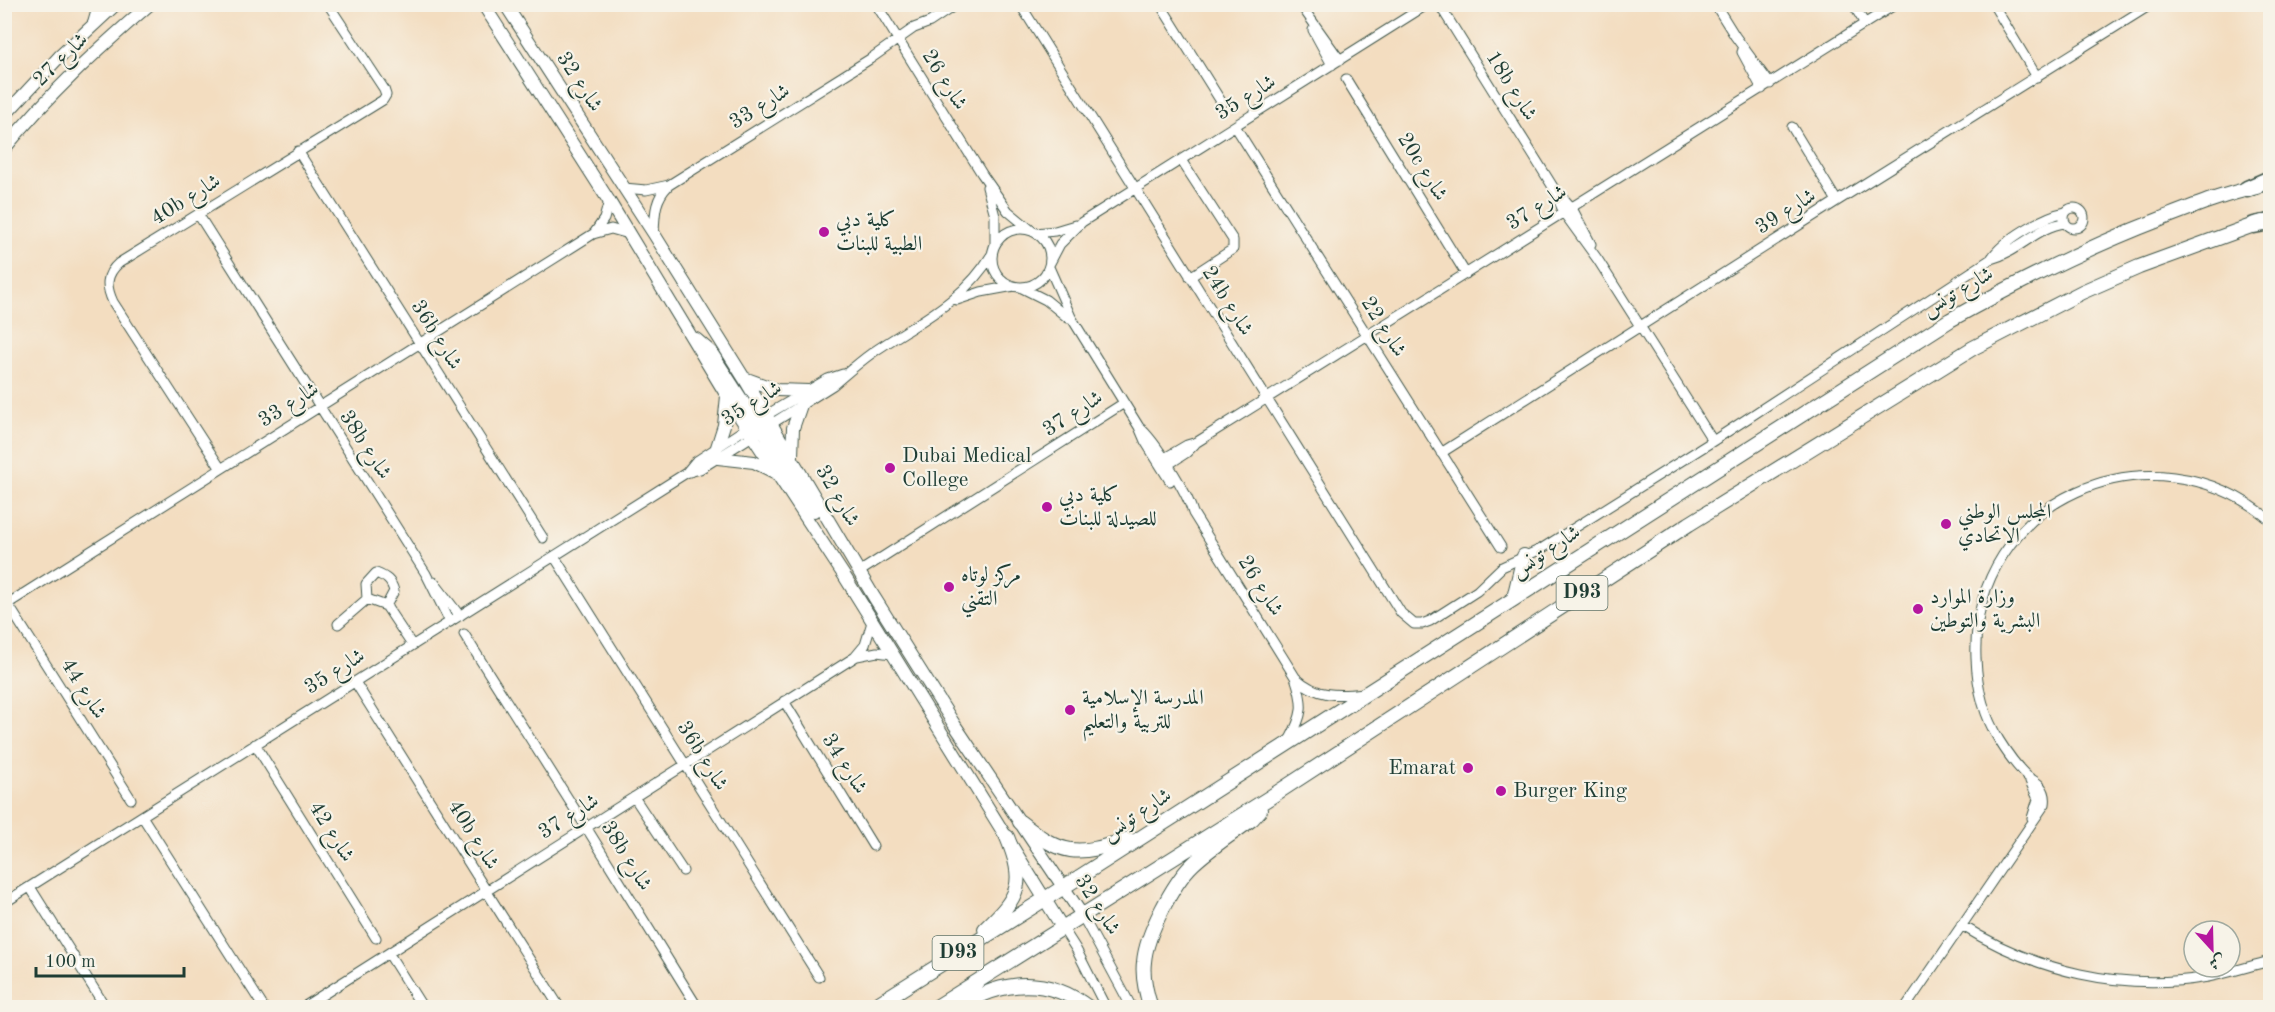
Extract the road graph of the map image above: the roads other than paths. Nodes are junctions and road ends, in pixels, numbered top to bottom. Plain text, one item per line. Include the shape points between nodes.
1 (98, 4) edge
2 (116, 4) edge
3 (150, 4) edge
4 (328, 4) edge
5 (483, 4) edge
6 (505, 4) edge
7 (876, 4) edge
8 (957, 4) edge
9 (1020, 4) edge
10 (1160, 4) edge
11 (1300, 4) edge
12 (1428, 4) edge
13 (1439, 4) edge
14 (1715, 4) edge
15 (1853, 4) edge
16 (1896, 4) edge
17 (1993, 4) edge
18 (2152, 4) edge
19 (1865, 24) junction
20 (92, 25) junction
21 (899, 41) junction
22 (1336, 62) junction
23 (2037, 77) junction
24 (1346, 79) dead end
25 (1766, 86) junction
26 (1222, 103) dead end
27 (4, 116) edge
28 (1235, 126) junction
29 (1792, 127) dead end
30 (4, 148) edge
31 (298, 151) junction
32 (1181, 160) junction
33 (982, 174) junction
34 (2271, 179) edge
35 (2271, 184) edge
36 (669, 185) junction
37 (624, 188) junction
38 (1135, 188) junction
39 (2247, 189) junction
40 (609, 201) junction
41 (1837, 201) junction
42 (1568, 210) junction
43 (2066, 212) junction
44 (198, 213) junction
45 (1082, 222) junction
46 (2265, 222) edge
47 (2065, 223) junction
48 (1034, 232) junction
49 (593, 234) junction
50 (629, 234) junction
51 (654, 234) junction
52 (994, 250) junction
53 (1991, 259) junction
54 (1049, 265) junction
55 (1466, 274) junction
56 (1190, 277) junction
57 (1018, 286) junction
58 (950, 303) junction
59 (1640, 326) junction
60 (1078, 329) junction
61 (1368, 336) junction
62 (693, 338) junction
63 (420, 343) junction
64 (843, 374) junction
65 (744, 378) junction
66 (808, 391) junction
67 (727, 394) junction
68 (1267, 398) junction
69 (1124, 403) junction
70 (801, 405) junction
71 (319, 407) junction
72 (760, 425) junction
73 (1713, 441) junction
74 (718, 452) junction
75 (1441, 453) junction
76 (792, 457) junction
77 (1163, 464) junction
78 (220, 470) junction
79 (779, 476) junction
80 (2271, 520) edge
81 (837, 536) junction
82 (543, 538) dead end
83 (1501, 547) dead end
84 (554, 556) junction
85 (1524, 556) junction
86 (1502, 567) junction
87 (859, 572) junction
88 (1519, 572) junction
89 (426, 574) junction
90 (1514, 598) junction
91 (367, 599) junction
92 (6, 603) edge
93 (386, 606) junction
94 (460, 616) junction
95 (450, 622) junction
96 (872, 622) junction
97 (338, 624) dead end
98 (464, 634) dead end
99 (412, 645) junction
100 (892, 654) junction
101 (855, 657) junction
102 (1295, 677) junction
103 (355, 682) junction
104 (1366, 693) junction
105 (784, 701) junction
106 (1288, 743) junction
107 (255, 744) junction
108 (686, 764) junction
109 (634, 797) junction
110 (1269, 798) junction
111 (131, 799) dead end
112 (142, 816) junction
113 (1020, 822) junction
114 (586, 827) junction
115 (1149, 831) junction
116 (1007, 837) junction
117 (873, 846) dead end
118 (683, 871) dead end
119 (30, 887) junction
120 (1064, 887) junction
121 (487, 890) junction
122 (1045, 899) junction
123 (4, 903) edge
124 (1082, 915) junction
125 (1962, 923) junction
126 (1062, 927) junction
127 (376, 938) dead end
128 (963, 949) junction
129 (388, 954) junction
130 (2271, 960) edge
131 (819, 977) dead end
132 (106, 1008) edge
133 (264, 1008) edge
134 (302, 1008) edge
135 (423, 1008) edge
136 (560, 1008) edge
137 (698, 1008) edge
138 (871, 1008) edge
139 (935, 1008) edge
140 (957, 1008) edge
141 (1089, 1008) edge
142 (1107, 1008) edge
143 (1132, 1008) edge
144 (1151, 1008) edge
145 (1905, 1008) edge

1 - 20 street
2 - 20 street, شارع 27
3 - 30 street, شارع 27 via 81,66
4 - 31 street, 40b شارع via 386,94 381,102
5 - 40 street, شارع 32
6 - 37 street, شارع 32
7 - 21 street, شارع 26
8 - 21 street, شارع 33 via 921,31
9 - 38 street, 24b شارع
10 - 26 street
11 - 22 street
12 - 22 street, شارع 35
13 - 42 street, 18b شارع
14 - 25 street
15 - 19 street
16 - 19 street, شارع 37
17 - 23 street
18 - 23 street, شارع 39
19 - 25 street, شارع 37
20 - 27 street, شارع 27
21 - 33 street, شارع 26
21 - 36 street, شارع 33 via 880,57 870,59
22 - 28 street, شارع 35
23 - 41 street, شارع 39
24 - 55 street, 20c شارع
25 - 42 street, شارع 37
28 - 32 street, شارع 35
28 - 61 street, شارع 22
29 - 41 street
31 - 44 street, 40b شارع
31 - 63 street, 36b شارع
32 - 38 street, شارع 35
32 - 56 street via 1233,240 1233,249
33 - 48 street, شارع 26 via 1008,211
33 - 52 street, شارع 26 via 995,216
34 - 39 highway
35 - 39 main road, شارع تونس / D93
36 - 37 street, شارع 33 via 646,190
36 - 51 street, شارع 33 via 655,208
37 - 51 street, شارع 32
38 - 45 street, شارع 35
38 - 56 street, 24b شارع
39 - 90 main road, شارع تونس / D93 via 2125,233 1997,293
40 - 49 street, شارع 33 via 604,219
40 - 50 street, شارع 32
41 - 59 street, شارع 39
42 - 55 street, شارع 37
42 - 59 street, 18b شارع
43 - 47 street
43 - 47 street via 2076,208 2084,220 2075,228
43 - 53 street via 2047,218 2006,243
44 - 71 street, 38b شارع
44 - 78 street, 40b شارع via 118,263 109,274 107,289
45 - 48 street, شارع 35 via 1055,231
45 - 54 street, شارع 35 via 1059,244
46 - 110 main road, D93 via 2139,267 1973,348 1689,524
47 - 53 street
48 - 52 street via 1015,230 1000,238
48 - 54 street via 1048,246
49 - 50 street, شارع 33 via 611,229
49 - 63 street, شارع 33
50 - 62 street, شارع 32
51 - 65 street, شارع 32
52 - 57 street via 993,263 1000,278
52 - 58 street, شارع 35 via 974,281
53 - 73 street
54 - 57 street via 1037,282
54 - 60 street, شارع 26
55 - 61 street, شارع 37
56 - 68 street, 24b شارع
57 - 58 street, شارع 35 via 981,292
57 - 60 street, شارع 26 via 1058,308
58 - 64 street, شارع 35
59 - 73 street, 18b شارع
59 - 75 street, شارع 39
60 - 69 street, شارع 26
61 - 68 street, شارع 37
61 - 75 street, شارع 22
62 - 67 street, شارع 32
62 - 72 street via 709,348
63 - 71 street, شارع 33
63 - 82 street, 36b شارع
64 - 66 street, شارع 35
64 - 70 street, شارع 35
65 - 66 street via 777,390
65 - 72 street, شارع 32
66 - 72 street, شارع 35
67 - 72 street, شارع 32
67 - 74 street
68 - 77 street, شارع 37 via 1186,453
68 - 86 street, 24b شارع via 1410,622 1430,621 1477,591
69 - 77 street, شارع 26 via 1150,438
69 - 87 street, شارع 37
70 - 72 street, شارع 35
70 - 76 street via 793,428
71 - 78 street, شارع 33
71 - 89 street, 38b شارع
72 - 74 street, شارع 35
72 - 76 street, شارع 32
72 - 79 street, شارع 32
72 - 81 street via 823,525
73 - 85 street
74 - 79 street via 765,466
74 - 84 street, شارع 35 via 695,462 686,473
75 - 83 street, شارع 22
76 - 81 street, شارع 32
77 - 102 street, شارع 26 via 1183,502
78 - 92 street, شارع 33
79 - 96 street, شارع 32
80 - 125 street via 2242,499 2205,483 2185,478 2123,477 2082,488 2044,510 2004,553 1987,586 1977,621 1980,693 1991,725 2008,753 2040,785 2046,799 2043,809
81 - 87 street, شارع 32
84 - 94 street, شارع 35
84 - 108 street, 36b شارع
85 - 86 street
85 - 88 main road
86 - 88 street
87 - 113 street, شارع 32
88 - 90 main road
89 - 94 street, 38b شارع
89 - 95 street, 38b شارع
90 - 104 main road, شارع تونس / D93
91 - 93 street
91 - 93 street via 366,584 376,573 392,584 394,591
91 - 97 street
92 - 111 street, شارع 44
93 - 99 street
94 - 95 street, شارع 35
95 - 99 street, شارع 35
96 - 100 street, شارع 32
96 - 101 street, شارع 37 via 866,645
98 - 114 street, 38b شارع
99 - 103 street, شارع 35
100 - 101 street, شارع 37 via 877,652
100 - 116 street, شارع 32
101 - 105 street, شارع 37
102 - 104 street, شارع 26 via 1304,686 1323,694
102 - 106 street, شارع 26 via 1302,706
103 - 107 street, شارع 35
103 - 121 street, 40b شارع
104 - 106 main road, شارع تونس / D93
105 - 108 street, شارع 37
105 - 117 street, شارع 34
106 - 115 main road, شارع تونس / D93
107 - 112 street, شارع 35
107 - 127 street, شارع 42
108 - 109 street, شارع 37
108 - 131 street, 36b شارع
109 - 114 street, شارع 37
109 - 118 street
110 - 124 main road, D93
110 - 144 main road via 1252,819 1198,859 1177,883 1147,944 1144,978
112 - 119 street, شارع 35
112 - 133 street
113 - 115 main road via 1050,844 1070,850 1094,850
113 - 120 street, شارع 32
114 - 121 street, شارع 37
114 - 137 street, 38b شارع
115 - 120 main road, شارع تونس / D93
116 - 122 street, شارع 32
116 - 128 main road via 1018,867 1013,897 1002,913
119 - 123 street, شارع 35
119 - 132 street
120 - 122 main road, شارع تونس / D93
120 - 124 street, شارع 32
121 - 129 street, شارع 37
121 - 136 street, 40b شارع
122 - 126 street, شارع 32
122 - 128 main road, شارع تونس / D93
124 - 126 main road, D93
124 - 143 street, شارع 32
125 - 130 street via 1996,944 2059,970 2105,979 2157,982 2209,976
125 - 145 street
126 - 139 main road, D93
126 - 142 street, شارع 32
128 - 138 main road, شارع تونس / D93
129 - 134 street, شارع 37
129 - 135 street
140 - 141 main road via 994,989 1020,985 1058,991

